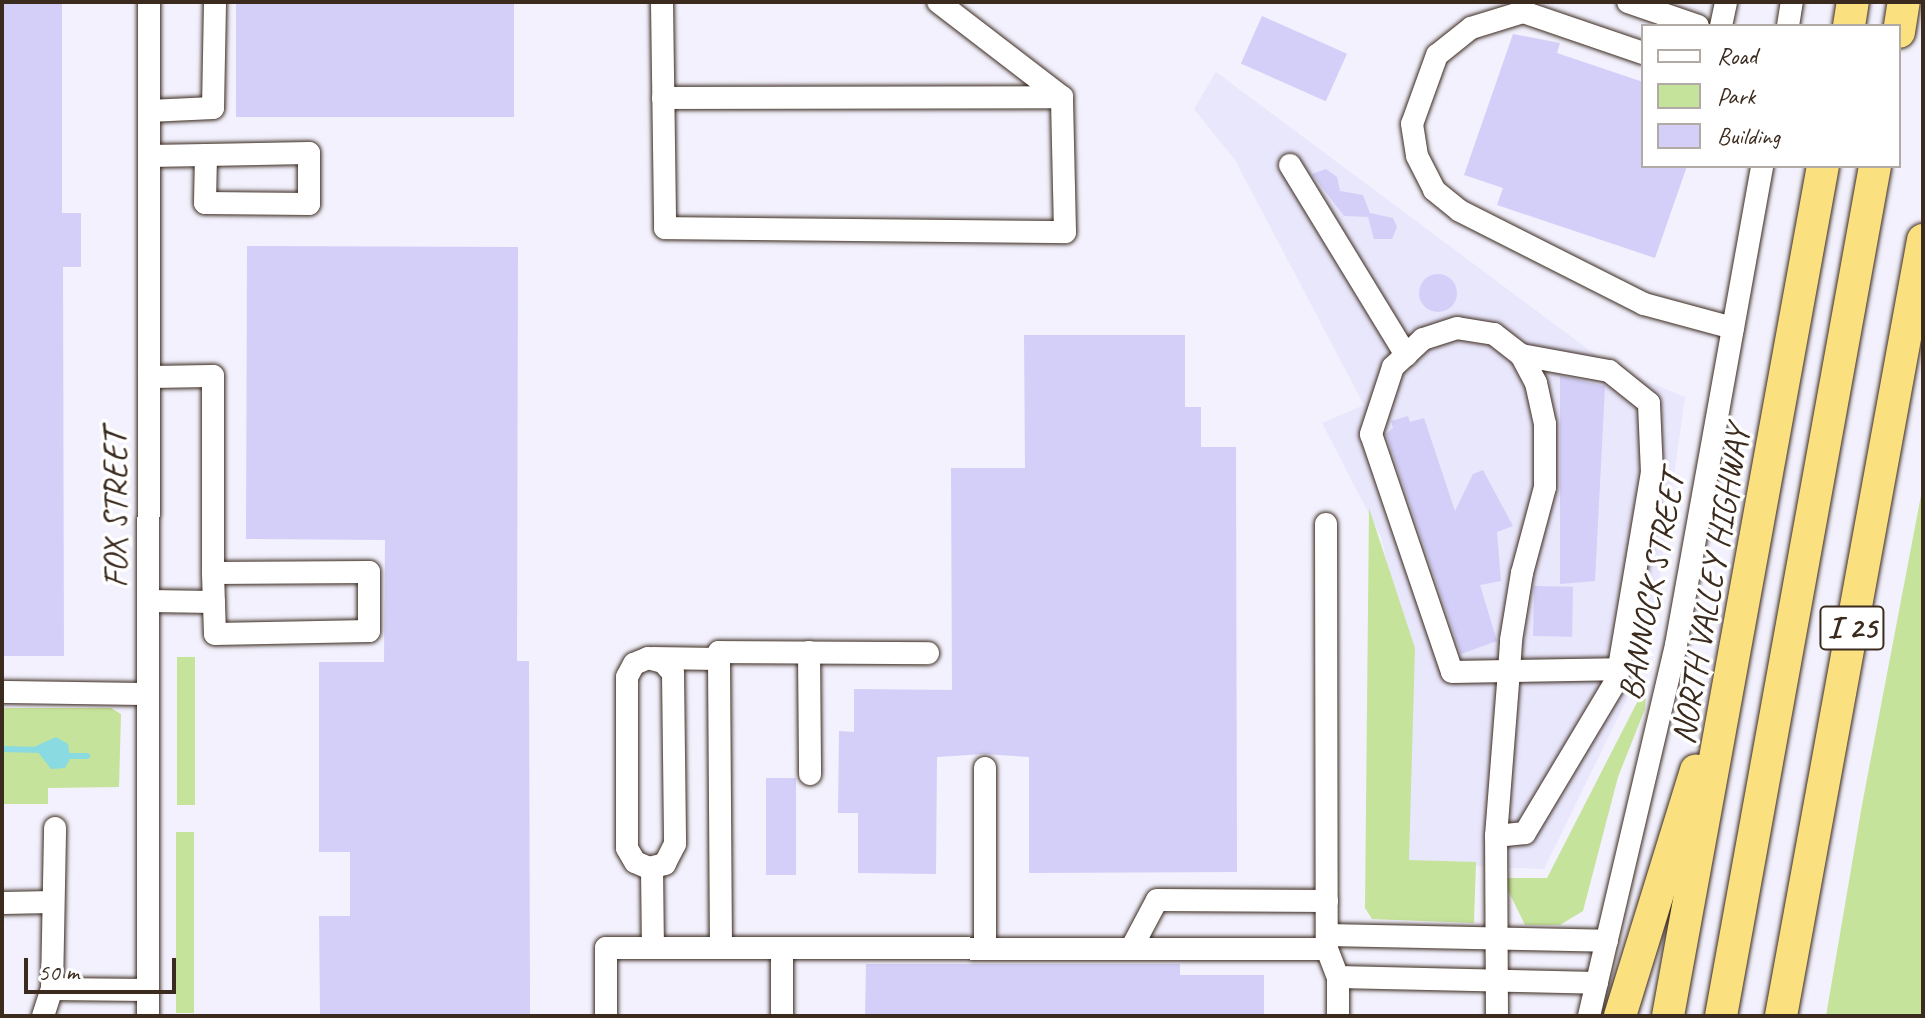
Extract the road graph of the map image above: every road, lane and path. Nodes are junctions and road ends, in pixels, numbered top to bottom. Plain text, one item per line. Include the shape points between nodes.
1 (149, 2) edge
2 (215, 2) edge
3 (662, 2) edge
4 (938, 2) edge
5 (1628, 2) edge
6 (1726, 2) edge
7 (1792, 2) edge
8 (1853, 2) edge
9 (1904, 2) edge
10 (1692, 24) edge
11 (1721, 24) edge
12 (1788, 24) edge
13 (1849, 24) edge
14 (1900, 24) edge
15 (1641, 52) edge
16 (1062, 97) junction
17 (663, 98) junction
18 (149, 111) junction
19 (206, 155) junction
20 (149, 156) junction
21 (1290, 165) dead end
22 (1762, 168) edge
23 (1823, 168) edge
24 (1875, 168) edge
25 (1923, 240) edge
26 (1733, 328) junction
27 (1406, 355) junction
28 (1521, 355) junction
29 (149, 377) junction
30 (1326, 524) dead end
31 (213, 573) junction
32 (1748, 587) junction
33 (149, 601) junction
34 (214, 602) junction
35 (809, 652) junction
36 (928, 653) dead end
37 (648, 658) junction
38 (719, 659) junction
39 (1619, 669) junction
40 (1509, 671) junction
41 (2, 692) edge
42 (148, 694) junction
43 (985, 768) dead end
44 (810, 774) dead end
45 (55, 828) dead end
46 (1496, 836) junction
47 (652, 868) junction
48 (1327, 901) junction
49 (53, 902) junction
50 (2, 903) edge
51 (1488, 939) junction
52 (1607, 941) junction
53 (1327, 942) junction
54 (653, 948) junction
55 (721, 948) junction
56 (782, 948) junction
57 (985, 949) junction
58 (1131, 949) junction
59 (1338, 977) junction
60 (1492, 981) junction
61 (1597, 983) junction
62 (52, 989) junction
63 (148, 990) junction
64 (43, 1016) edge
65 (148, 1016) edge
66 (606, 1016) edge
67 (782, 1016) edge
68 (1338, 1016) edge
69 (1497, 1016) edge
70 (1589, 1016) edge
71 (1620, 1016) edge
72 (1668, 1016) edge
73 (1721, 1016) edge
74 (1781, 1016) edge

1 - 18 street, FOX STREET
2 - 18 street via 213,108
3 - 17 street
4 - 16 street
5 - 10 street
6 - 11 street
7 - 12 street
8 - 13 highway
9 - 14 highway
15 - 26 street via 1523,12 1471,28 1437,55 1412,124 1417,156 1434,190 1460,211 1644,304
16 - 17 street
16 - 17 street via 1065,232 665,228
18 - 20 street, FOX STREET
19 - 19 street via 309,153 309,204 205,203
19 - 20 street
20 - 29 street, FOX STREET
21 - 27 street
22 - 26 street, BANNOCK STREET
23 - 32 highway, NORTH VALLEY HIGHWAY
24 - 73 highway
25 - 74 highway, I 25
26 - 52 street, BANNOCK STREET via 1676,645
27 - 28 street via 1423,339 1457,328 1494,334
27 - 40 street via 1393,367 1371,434 1378,461 1452,672
28 - 39 street via 1609,371 1649,403 1652,473
28 - 40 street via 1536,383 1545,424 1545,487 1522,573
29 - 31 street via 213,376
29 - 33 street, FOX STREET
30 - 48 street
31 - 34 street
31 - 34 street via 369,572 369,631 215,634
32 - 71 highway
32 - 72 highway, NORTH VALLEY HIGHWAY
33 - 34 street
33 - 42 street, FOX STREET
35 - 36 street
35 - 38 street via 719,652
35 - 44 street
37 - 38 street
37 - 47 street via 634,664 627,677 627,848 635,862
37 - 47 street via 663,662 673,673 675,844 671,858
38 - 55 street
39 - 40 street
39 - 46 street via 1525,833
40 - 46 street
41 - 42 street
42 - 63 street, FOX STREET
43 - 57 street
45 - 49 street
46 - 51 street
47 - 54 street
48 - 53 street
48 - 58 street via 1157,900
49 - 50 street
49 - 62 street
51 - 52 street
51 - 53 street via 1375,936
51 - 60 street
52 - 61 street, BANNOCK STREET
53 - 58 street
53 - 59 street
54 - 55 street
54 - 66 street via 606,948
55 - 56 street
56 - 57 street
56 - 67 street
57 - 58 street
59 - 60 street
59 - 68 street
60 - 61 street
60 - 69 street
61 - 70 street, BANNOCK STREET
62 - 63 street
62 - 64 street
63 - 65 street, FOX STREET

